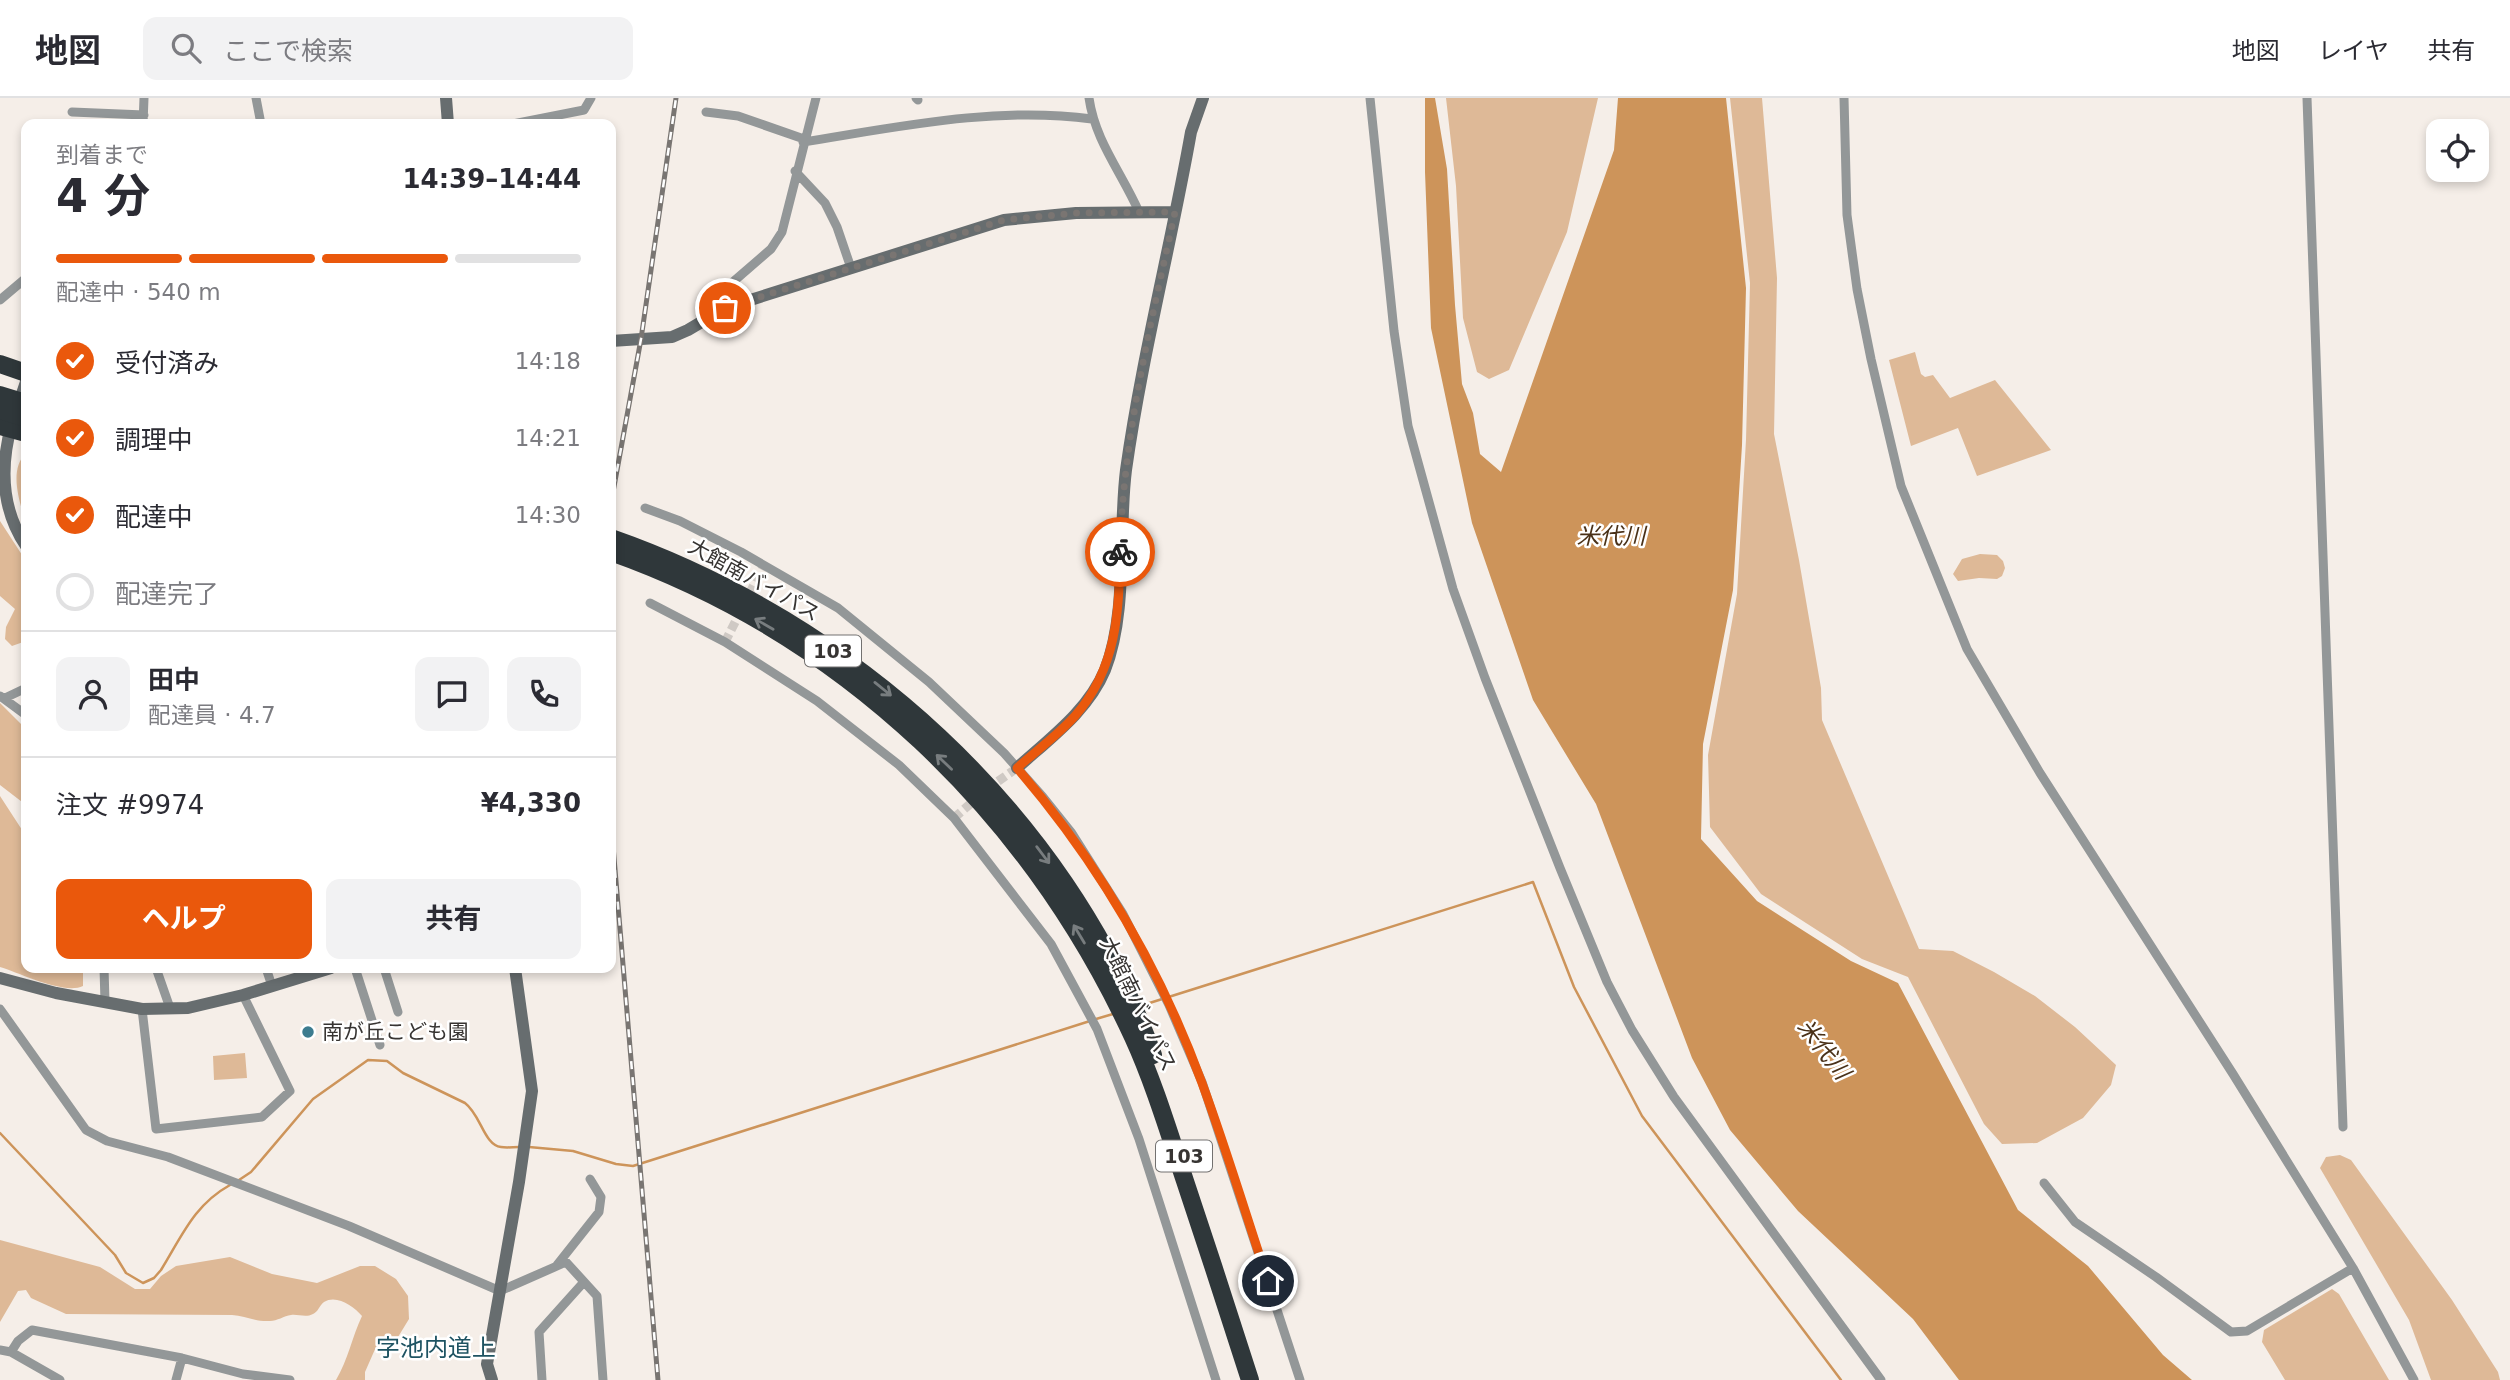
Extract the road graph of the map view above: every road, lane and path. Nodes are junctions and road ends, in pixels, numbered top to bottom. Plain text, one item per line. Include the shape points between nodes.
1 (144, 98) edge
2 (256, 98) edge
3 (446, 98) edge
4 (591, 98) edge
5 (816, 98) edge
6 (1089, 98) edge
7 (1203, 98) edge
8 (1370, 98) edge
9 (1844, 98) edge
10 (2307, 98) edge
11 (72, 112) dead end
12 (706, 112) dead end
13 (135, 119) edge
14 (144, 119) edge
15 (260, 119) edge
16 (448, 119) edge
17 (538, 119) edge
18 (1092, 119) junction
19 (803, 141) junction
20 (795, 171) junction
21 (1139, 212) junction
22 (1175, 212) junction
23 (851, 268) junction
24 (21, 282) edge
25 (0, 300) edge
26 (725, 308) junction
27 (616, 341) edge
28 (0, 364) edge
29 (21, 371) edge
30 (0, 395) edge
31 (21, 399) edge
32 (21, 401) edge
33 (0, 410) edge
34 (21, 416) edge
35 (12, 429) edge
36 (645, 508) dead end
37 (21, 538) edge
38 (616, 541) edge
39 (616, 552) edge
40 (632, 552) junction
41 (650, 603) dead end
42 (21, 690) edge
43 (2, 697) edge
44 (21, 711) edge
45 (1017, 768) junction
46 (104, 973) edge
47 (158, 973) edge
48 (268, 973) edge
49 (313, 973) edge
50 (357, 973) edge
51 (386, 973) edge
52 (516, 973) edge
53 (0, 978) edge
54 (272, 986) junction
55 (243, 995) junction
56 (105, 1002) junction
57 (170, 1008) junction
58 (0, 1009) edge
59 (142, 1009) junction
60 (398, 1012) dead end
61 (380, 1045) dead end
62 (2343, 1127) dead end
63 (590, 1180) dead end
64 (2044, 1183) dead end
65 (557, 1265) junction
66 (2353, 1268) junction
67 (583, 1283) junction
68 (500, 1291) junction
69 (0, 1350) edge
70 (11, 1352) junction
71 (182, 1358) junction
72 (243, 1377) edge
73 (54, 1379) edge
74 (176, 1380) edge
75 (290, 1380) edge
76 (492, 1380) edge
77 (541, 1380) edge
78 (603, 1380) edge
79 (1216, 1380) edge
80 (1250, 1380) edge
81 (1300, 1380) edge
82 (1881, 1380) edge
83 (2414, 1380) edge

1 - 14 street
2 - 15 street
3 - 16 street
4 - 17 street via 584,110
5 - 19 street
6 - 18 street
7 - 22 street via 1191,132
8 - 82 street via 1408,426 1453,589 1560,867 1607,982 1674,1097
9 - 66 street via 1847,215 1871,359 1901,486 1962,636 2040,773
10 - 62 street
11 - 13 street
12 - 19 street via 738,116
18 - 19 street via 999,114
18 - 21 street
19 - 20 street
20 - 23 street via 825,203
20 - 26 street via 782,232 771,249 719,295
21 - 22 street
21 - 23 street via 1004,220
22 - 45 street via 1128,461 1113,642 1104,671 1074,717
23 - 26 street
24 - 25 street
26 - 27 street via 672,337
28 - 29 highway
30 - 32 highway, bridge
31 - 35 street
33 - 34 highway, bridge
35 - 37 street via 4,459 5,499
36 - 45 street via 741,552 838,608 929,682
38 - 40 highway, 大館南バイパス / 103
39 - 40 highway, 大館南バイパス / 103
40 - 80 highway, 大館南バイパス / 103 via 706,576 781,617 859,670 935,733 1039,850 1084,914 1176,1127
41 - 79 street via 725,642 806,694 899,765 954,818 1051,944 1096,1027 1139,1139
42 - 43 street
43 - 44 street
45 - 81 street via 1097,870 1162,991 1202,1082
46 - 56 street
47 - 57 street
48 - 54 street
49 - 54 street
50 - 61 street
51 - 60 street
52 - 68 street via 532,1091
53 - 56 street
54 - 55 street
55 - 57 street
55 - 59 street via 290,1091 262,1117 156,1129
56 - 59 street
57 - 59 street
58 - 68 street via 86,1130 349,1226
63 - 65 street via 601,1197 599,1212
64 - 66 street via 2075,1222 2231,1332 2247,1331
65 - 67 street via 566,1262
65 - 68 street
66 - 83 street
67 - 77 street via 539,1332
67 - 78 street via 597,1296
68 - 76 street via 487,1364
69 - 70 street
70 - 71 street via 32,1330
70 - 73 street
71 - 72 street
71 - 74 street
72 - 75 street

